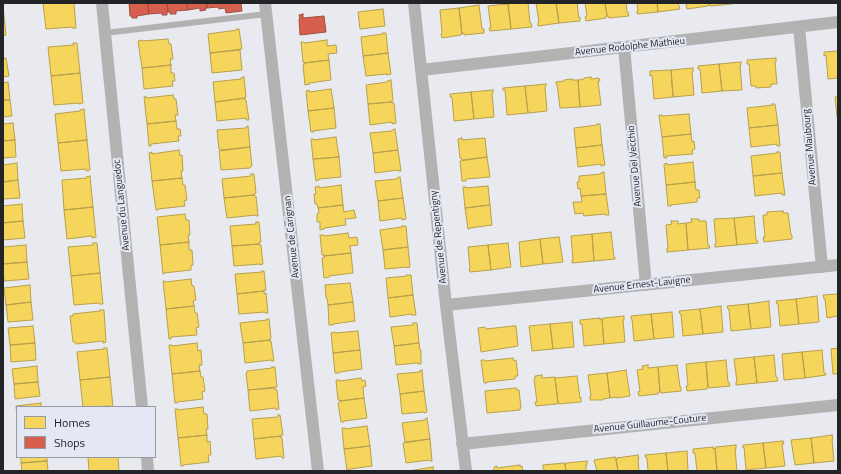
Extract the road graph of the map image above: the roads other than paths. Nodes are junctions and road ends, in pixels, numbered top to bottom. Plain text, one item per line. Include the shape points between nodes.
1 (102, 3) edge
2 (414, 3) edge
3 (266, 8) edge
4 (838, 22) edge
5 (798, 27) junction
6 (105, 33) junction
7 (624, 47) junction
8 (421, 70) junction
9 (838, 265) edge
10 (822, 267) junction
11 (646, 285) junction
12 (446, 305) junction
13 (838, 405) edge
14 (142, 406) edge
15 (462, 444) junction
16 (147, 458) edge
17 (148, 471) edge
18 (318, 471) edge
19 (466, 471) edge

1 - 6 street, Avenue du Languedoc
2 - 8 street, Avenue de Repentigny
3 - 6 lane
3 - 18 street, Avenue de Carignan
4 - 5 street, Avenue Rodolphe Mathieu
5 - 7 street, Avenue Rodolphe Mathieu
5 - 10 street, Avenue Maubourg
6 - 14 street, Avenue du Languedoc
7 - 8 street, Avenue Rodolphe Mathieu
7 - 11 street, Avenue Del Vecchio
8 - 12 street, Avenue de Repentigny
9 - 10 street, Avenue Ernest-Lavigne
10 - 11 street, Avenue Ernest-Lavigne
11 - 12 street, Avenue Ernest-Lavigne
12 - 15 street, Avenue de Repentigny
13 - 15 street, Avenue Guillaume-Couture
15 - 19 street, Avenue de Repentigny
16 - 17 street

